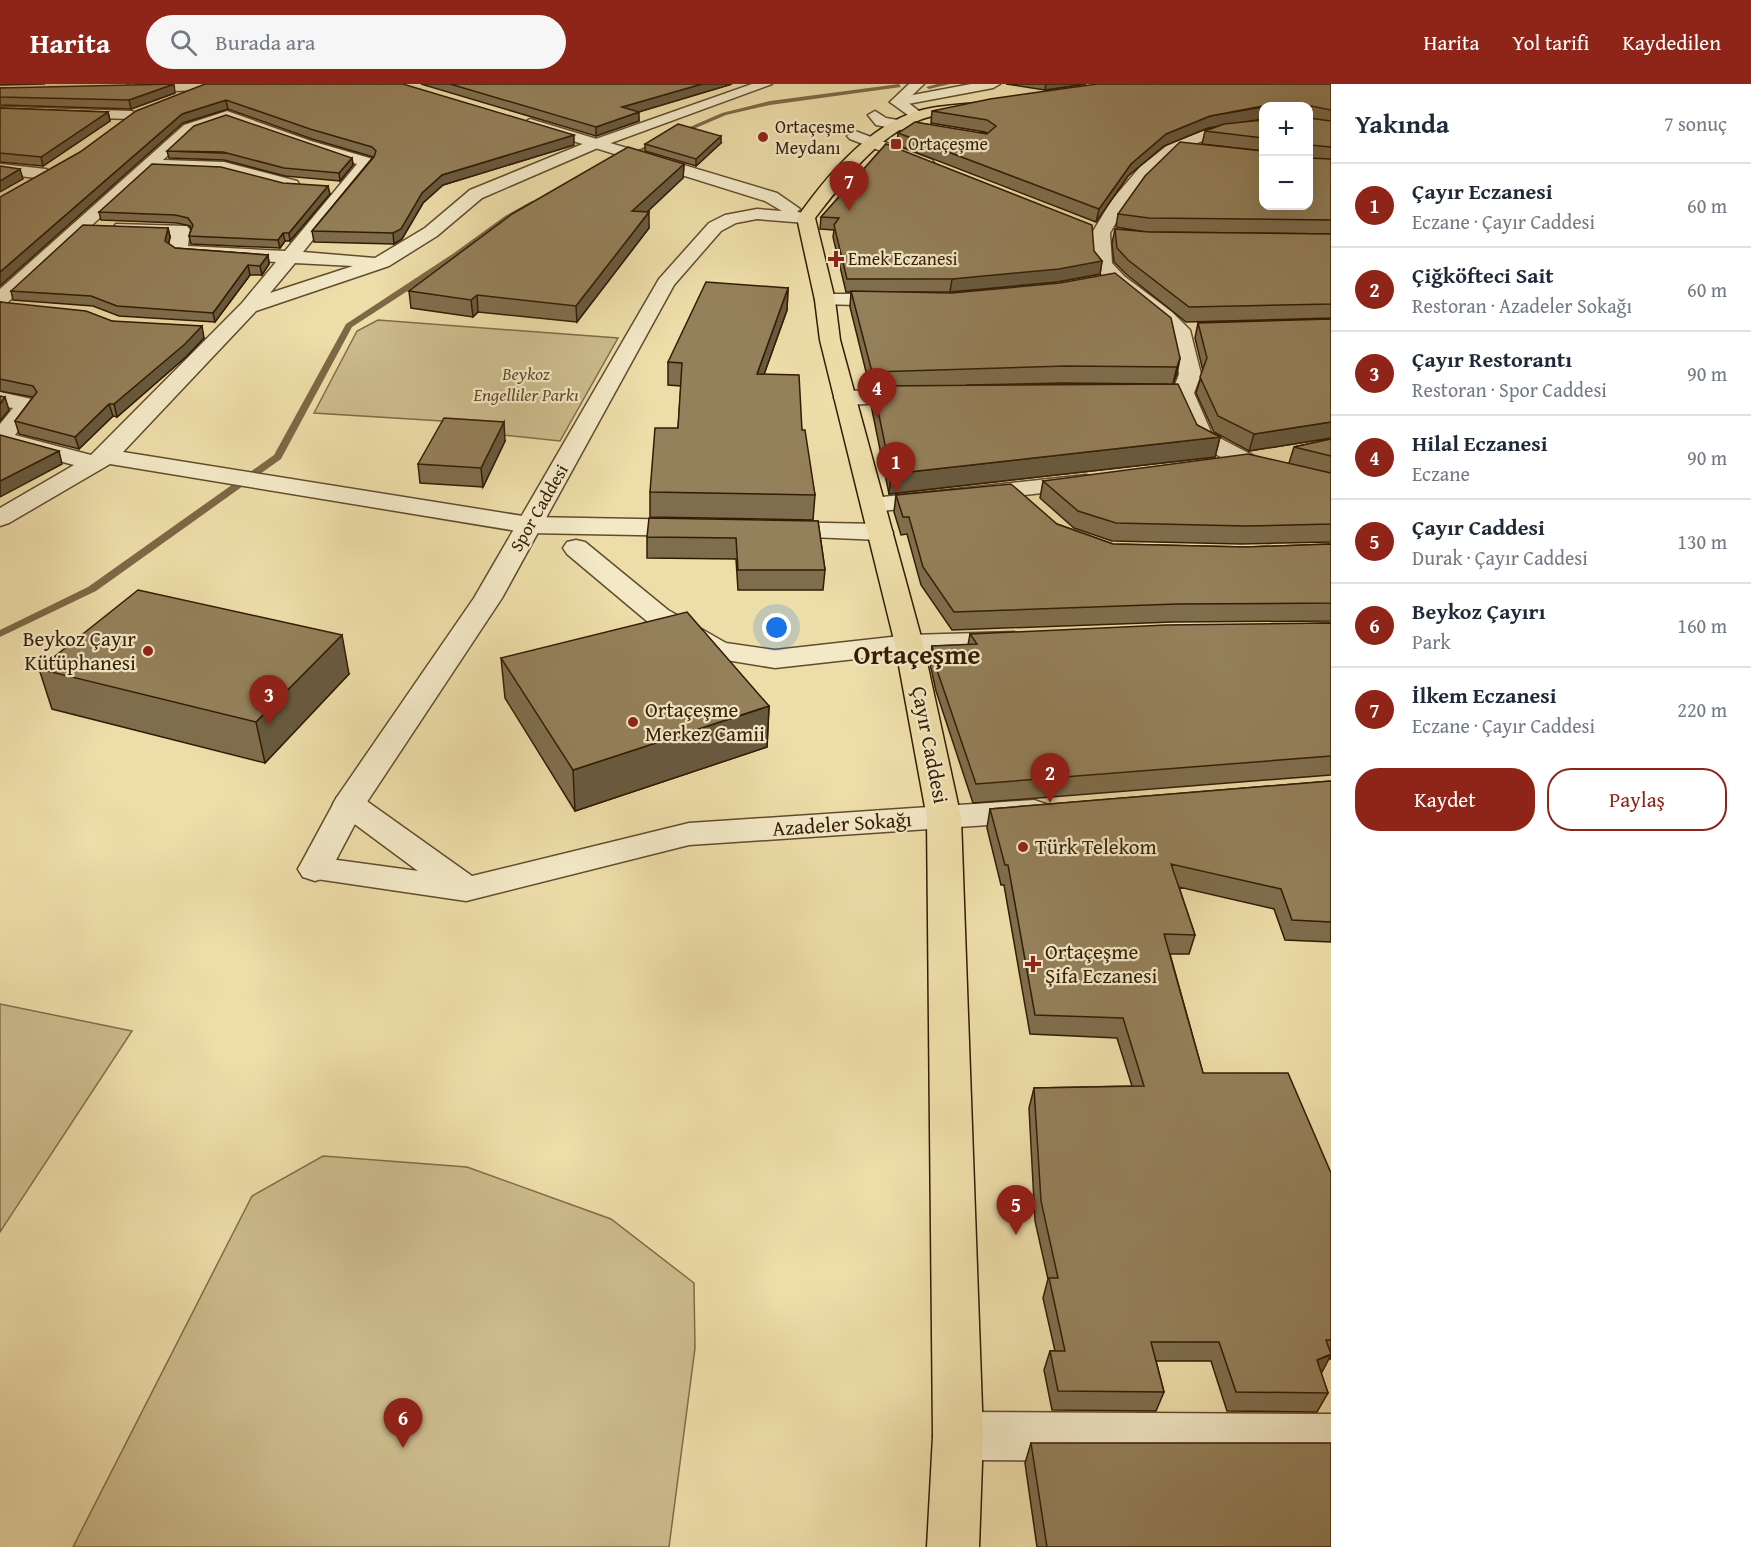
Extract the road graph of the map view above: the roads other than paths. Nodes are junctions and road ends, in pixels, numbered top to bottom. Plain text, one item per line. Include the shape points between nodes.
1 (765, 84) edge
2 (917, 84) edge
3 (993, 84) edge
4 (216, 85) edge
5 (120, 88) edge
6 (171, 102) edge
7 (990, 104) edge
8 (151, 109) edge
9 (0, 111) edge
10 (904, 114) junction
11 (132, 116) junction
12 (875, 116) dead end
13 (510, 117) edge
14 (1259, 125) edge
15 (112, 129) edge
16 (952, 134) edge
17 (864, 140) junction
18 (306, 144) junction
19 (595, 144) junction
20 (1174, 147) junction
21 (1207, 151) edge
22 (151, 164) junction
23 (0, 169) edge
24 (940, 169) edge
25 (264, 179) junction
26 (303, 185) edge
27 (26, 186) edge
28 (324, 186) edge
29 (346, 188) junction
30 (806, 218) junction
31 (1083, 226) edge
32 (82, 227) junction
33 (1101, 232) junction
34 (1124, 236) edge
35 (291, 255) junction
36 (382, 262) junction
37 (1117, 280) junction
38 (1093, 284) edge
39 (0, 299) edge
40 (825, 300) junction
41 (916, 300) edge
42 (0, 307) edge
43 (249, 307) junction
44 (24, 309) edge
45 (205, 329) dead end
46 (1203, 329) edge
47 (1180, 330) junction
48 (227, 331) junction
49 (1159, 393) edge
50 (1183, 393) junction
51 (937, 395) edge
52 (845, 398) junction
53 (0, 399) edge
54 (1300, 452) edge
55 (101, 460) junction
56 (1248, 462) junction
57 (1213, 466) edge
58 (1108, 480) edge
59 (1331, 483) edge
60 (1015, 491) junction
61 (873, 505) junction
62 (4, 511) edge
63 (1040, 513) edge
64 (529, 525) junction
65 (716, 529) edge
66 (751, 530) edge
67 (880, 532) junction
68 (576, 548) dead end
69 (1044, 640) edge
70 (909, 644) junction
71 (349, 804) junction
72 (1066, 808) edge
73 (944, 818) junction
74 (466, 889) junction
75 (958, 1436) junction
76 (1331, 1437) edge
77 (953, 1547) edge

1 - 19 street
2 - 10 street
3 - 10 street
4 - 5 street
4 - 6 street
7 - 10 main road
8 - 11 street
9 - 11 street
10 - 12 street via 881,122
10 - 16 street
10 - 17 main road
11 - 15 street
13 - 19 street
14 - 20 street via 1218,130
17 - 24 street
17 - 30 main road
18 - 22 street via 226,116 189,128
18 - 25 street
18 - 29 street via 367,162
19 - 30 street via 771,197
19 - 36 street via 476,194 431,232
20 - 21 street
20 - 33 street via 1146,170
22 - 25 street via 224,167
22 - 32 street
23 - 27 street via 52,170
25 - 26 street
28 - 29 street
29 - 35 street
30 - 40 main road, Çayır Caddesi
30 - 64 street, Spor Caddesi via 757,214 730,219 715,227 666,283
31 - 33 street
32 - 35 street via 177,230 183,232 178,249 183,251
32 - 39 street
33 - 34 street
33 - 37 street via 1103,264
35 - 36 street
35 - 43 street
36 - 43 street
37 - 38 street
37 - 47 street
40 - 41 street
40 - 52 main road, Çayır Caddesi via 830,340
42 - 44 street
43 - 48 street
45 - 48 street
46 - 47 street
47 - 50 street via 1190,374
48 - 55 street
49 - 50 street
50 - 56 street via 1202,438
51 - 52 street
52 - 61 main road, Çayır Caddesi
53 - 55 street via 28,405 0,438
54 - 56 street
55 - 62 street
55 - 64 street via 207,472
56 - 57 street
56 - 59 street
58 - 60 street
60 - 61 street
60 - 63 street
61 - 67 main road, Çayır Caddesi
64 - 65 street
64 - 71 street, Spor Caddesi via 488,598
66 - 67 street
67 - 70 main road, Çayır Caddesi
68 - 70 street via 658,616 718,651 775,659
69 - 70 street
70 - 73 main road, Çayır Caddesi
71 - 74 street
71 - 74 street, Spor Caddesi via 315,869
72 - 73 street, Azadeler Sokağı
73 - 74 street, Azadeler Sokağı via 689,834
73 - 75 main road, Çayır Caddesi
75 - 76 street
75 - 77 main road, Çayır Caddesi

